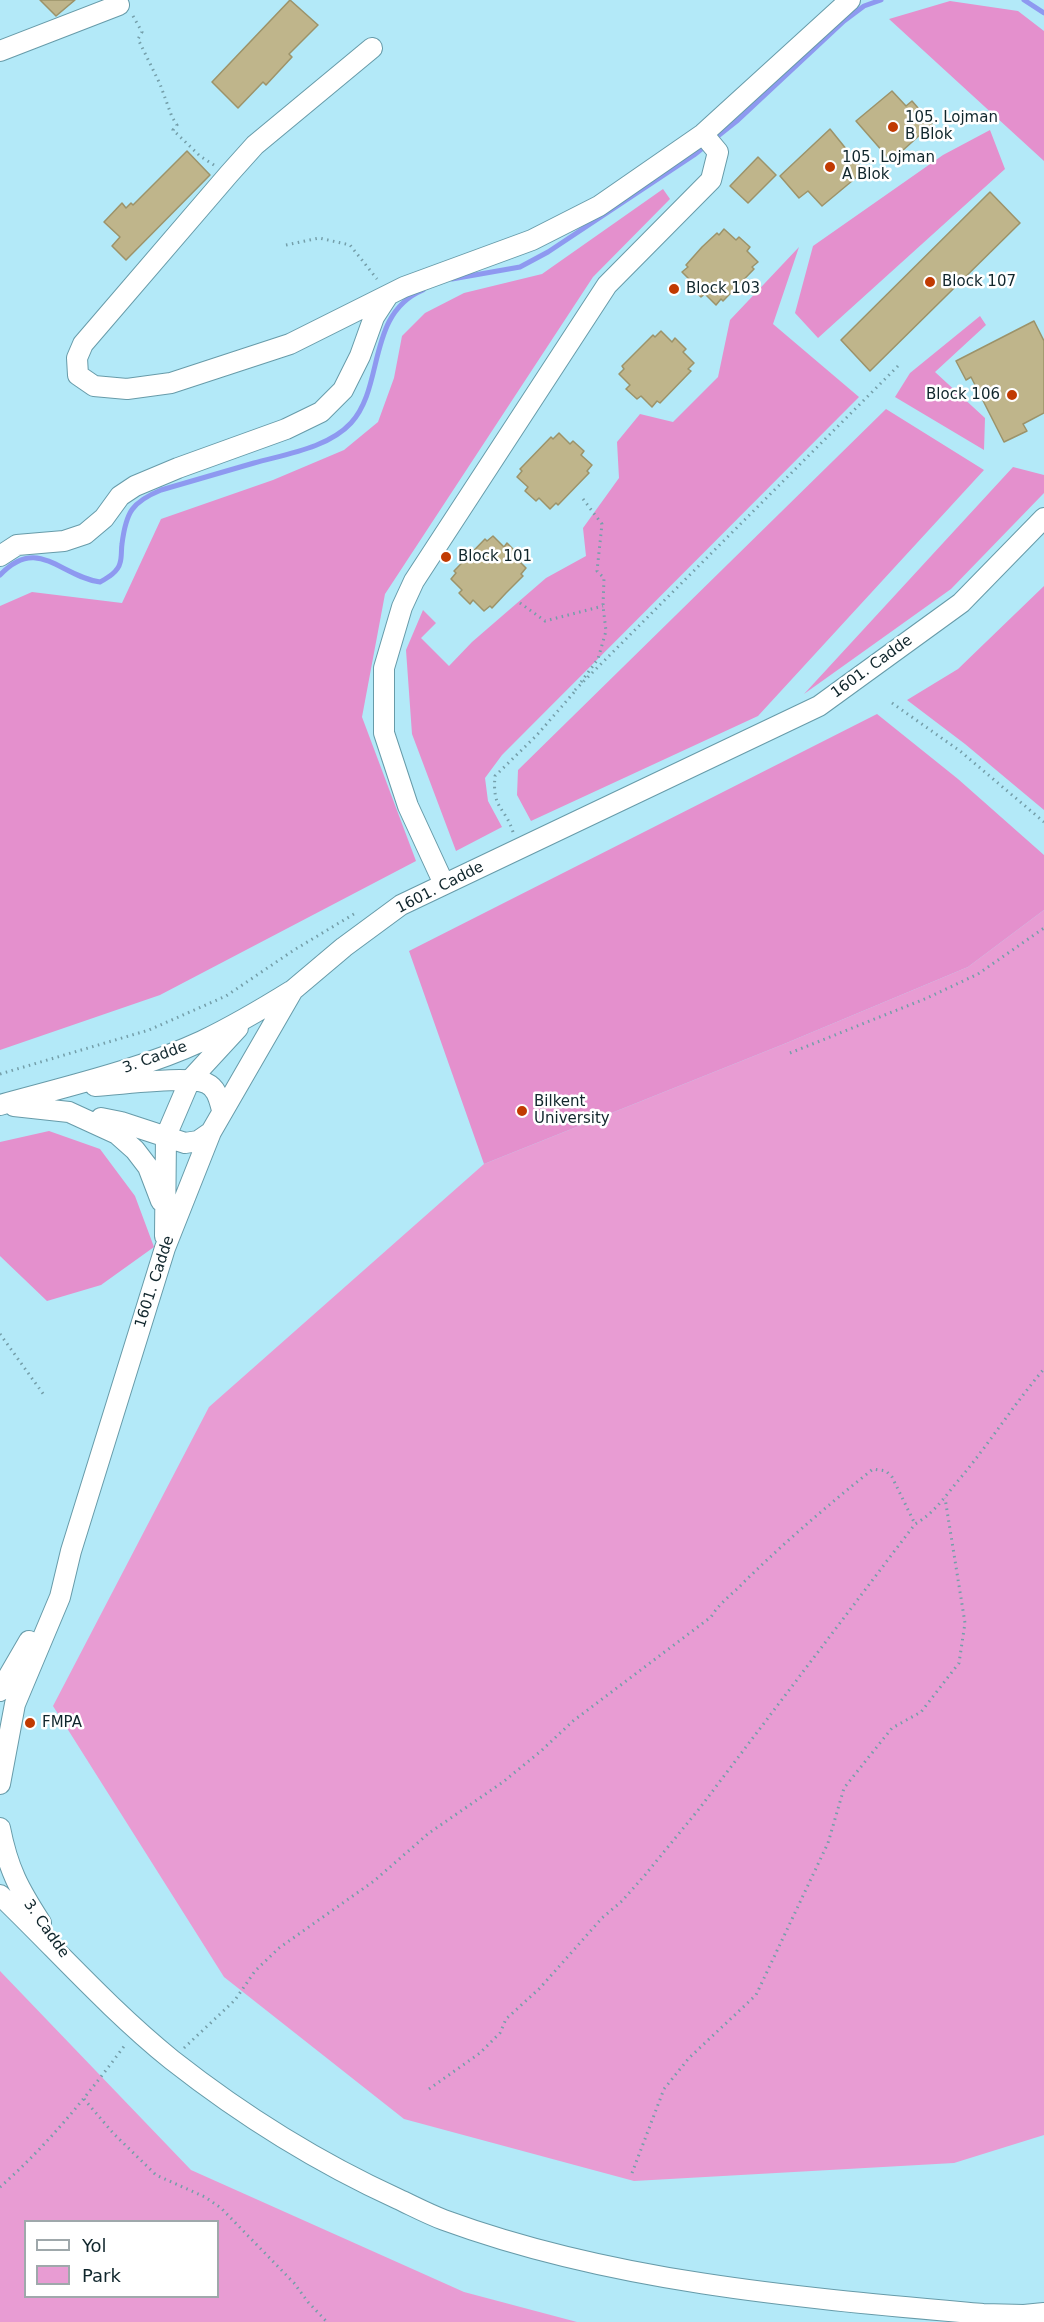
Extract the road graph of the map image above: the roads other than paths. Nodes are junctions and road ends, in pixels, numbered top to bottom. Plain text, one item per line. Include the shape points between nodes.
1 (850, 0) edge
2 (119, 5) road end
3 (372, 48) dead end
4 (0, 51) edge
5 (709, 142) junction
6 (389, 295) junction
7 (1044, 518) edge
8 (0, 556) edge
9 (444, 884) junction
10 (293, 990) junction
11 (248, 1018) junction
12 (190, 1080) junction
13 (60, 1089) junction
14 (0, 1105) edge
15 (222, 1110) junction
16 (69, 1112) junction
17 (211, 1132) junction
18 (166, 1136) junction
19 (166, 1215) junction
20 (165, 1248) junction
21 (71, 1551) junction
22 (0, 1691) edge
23 (3, 1739) edge
24 (0, 1784) edge
25 (0, 1828) edge
26 (0, 1895) edge
27 (73, 1966) junction
28 (1044, 2313) edge

1 - 5 street
2 - 4 street
3 - 6 street via 255,145 228,174 83,344 78,375 94,386 127,389 171,383 290,344
5 - 6 street via 599,207 532,240
5 - 9 street via 711,180 607,285 414,581 402,607 384,668 384,733 408,806
6 - 8 street via 374,317 343,390 321,412 135,486 120,496 104,518 85,534 64,541 17,545
7 - 9 street, 1601. Cadde via 961,603 819,706
9 - 10 street, 1601. Cadde via 401,905
10 - 11 street, 3. Cadde
10 - 15 street, 1601. Cadde
11 - 12 street, 3. Cadde
11 - 13 street, 3. Cadde via 201,1042
12 - 13 street, 3. Cadde
12 - 15 street, 3. Cadde via 207,1084 218,1093
12 - 18 street, 3. Cadde
13 - 14 street, 3. Cadde
14 - 16 street
15 - 17 street, 1601. Cadde
16 - 18 street
16 - 19 street via 117,1134 135,1150 148,1167
17 - 18 street via 198,1141 184,1143
17 - 20 street, 1601. Cadde
18 - 19 street, 3. Cadde
19 - 20 street, 3. Cadde
20 - 21 street, 1601. Cadde
21 - 22 street, 1601. Cadde via 23,1654
21 - 23 street, 1601. Cadde via 60,1597
23 - 24 street
25 - 27 street, 3. Cadde via 18,1888
26 - 27 street, 3. Cadde
27 - 28 street via 116,2012 172,2060 239,2109 364,2184 443,2220 546,2252 741,2290 983,2314

